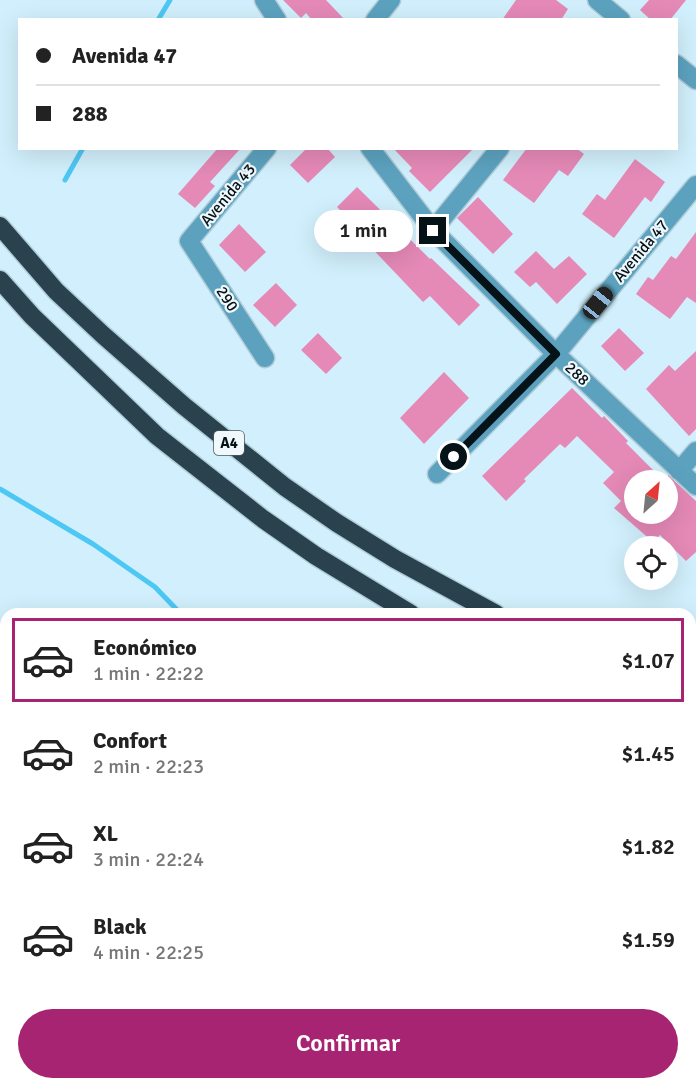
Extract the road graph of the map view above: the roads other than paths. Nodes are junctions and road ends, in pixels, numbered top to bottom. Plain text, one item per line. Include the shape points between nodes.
1 (264, 0) edge
2 (391, 0) edge
3 (597, 0) edge
4 (616, 13) edge
5 (276, 18) edge
6 (377, 18) edge
7 (678, 66) edge
8 (696, 80) edge
9 (265, 150) edge
10 (372, 150) edge
11 (498, 150) edge
12 (696, 185) edge
13 (0, 226) edge
14 (433, 231) junction
15 (189, 241) joint
16 (0, 280) edge
17 (556, 354) junction
18 (265, 358) dead end
19 (696, 451) edge
20 (680, 471) junction
21 (437, 474) dead end
22 (696, 486) edge
23 (401, 608) edge
24 (484, 608) edge

1 - 5 street
2 - 6 street
3 - 4 street
7 - 8 street
9 - 15 street, Avenida 43
10 - 14 street, 288
11 - 14 street
12 - 17 street, Avenida 47
13 - 24 highway, A4 via 56,291 103,335 276,480 395,559
14 - 17 street, 288
15 - 18 street, 290
16 - 23 highway, A4 via 157,436 263,519
17 - 20 street, 288
17 - 21 street, Avenida 47
19 - 20 street
20 - 22 street, 288

